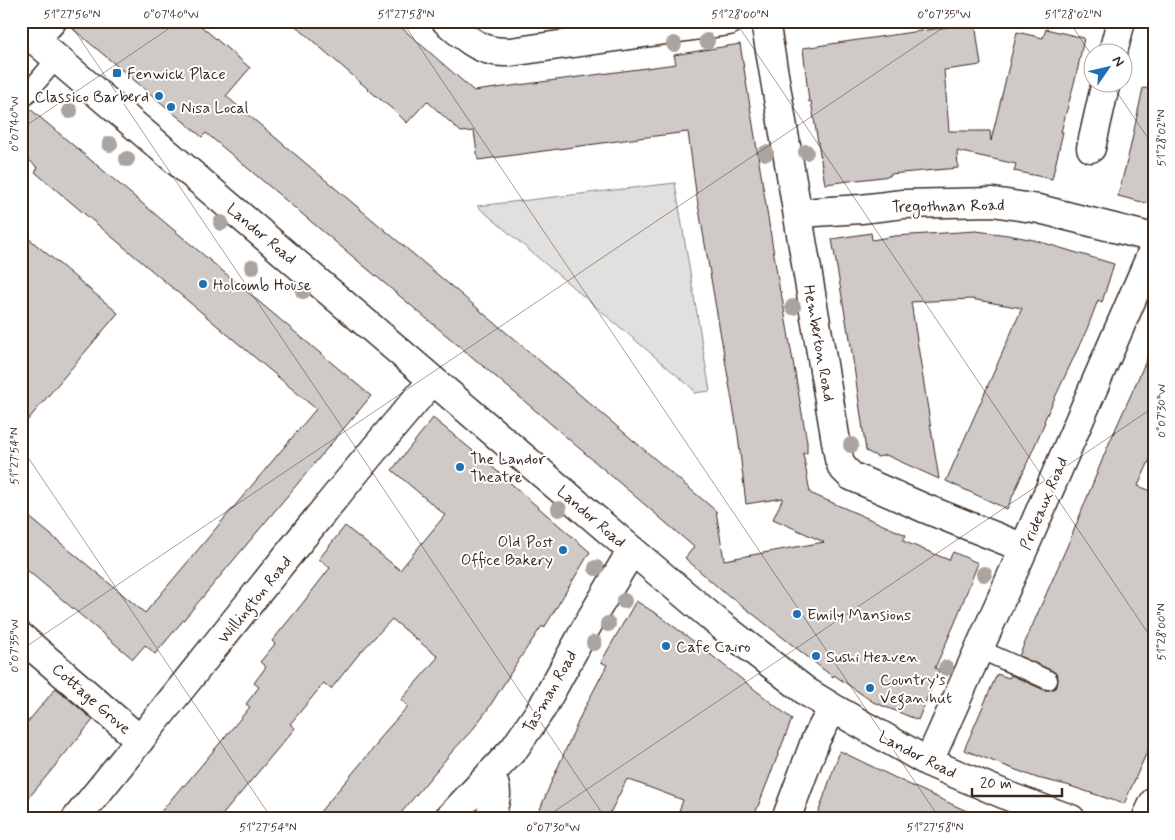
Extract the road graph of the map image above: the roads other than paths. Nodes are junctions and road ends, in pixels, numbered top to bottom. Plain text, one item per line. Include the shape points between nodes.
1 (446, 21) edge
2 (729, 21) edge
3 (765, 21) edge
4 (1121, 21) edge
5 (36, 30) edge
6 (1116, 42) edge
7 (57, 58) junction
8 (1104, 92) edge
9 (21, 101) edge
10 (1091, 148) dead end
11 (798, 215) junction
12 (1154, 238) edge
13 (1154, 243) edge
14 (433, 380) junction
15 (1024, 548) junction
16 (632, 550) junction
17 (21, 637) edge
18 (979, 649) junction
19 (1048, 680) dead end
20 (833, 708) junction
21 (140, 740) junction
22 (928, 762) junction
23 (490, 774) junction
24 (1154, 802) edge
25 (76, 819) edge
26 (448, 819) edge
27 (489, 819) edge
28 (786, 819) edge
29 (1071, 819) edge
30 (1146, 819) edge

1 - 2 street via 477,46 510,52
3 - 11 street, Hemberton Road
4 - 6 street
5 - 7 street, Landor Road
7 - 9 lane
7 - 14 street, Landor Road
8 - 10 street
11 - 12 street, Tregothnan Road via 903,204 993,202 1039,209
11 - 15 street, Hemberton Road via 842,467 859,480
13 - 15 street, Prideaux Road
14 - 16 street, Landor Road
14 - 21 street, Willington Road via 365,459
15 - 18 street, Prideaux Road
16 - 20 street, Landor Road via 722,626
16 - 23 street, Tasman Road via 542,708 514,749
17 - 21 street, Cottage Grove
18 - 19 lane
18 - 22 street, Prideaux Road
20 - 22 street, Landor Road
20 - 28 street via 816,739
21 - 25 street, Willington Road
22 - 29 street, Landor Road
23 - 26 street, Tasman Road
23 - 27 street via 497,793
24 - 30 street

